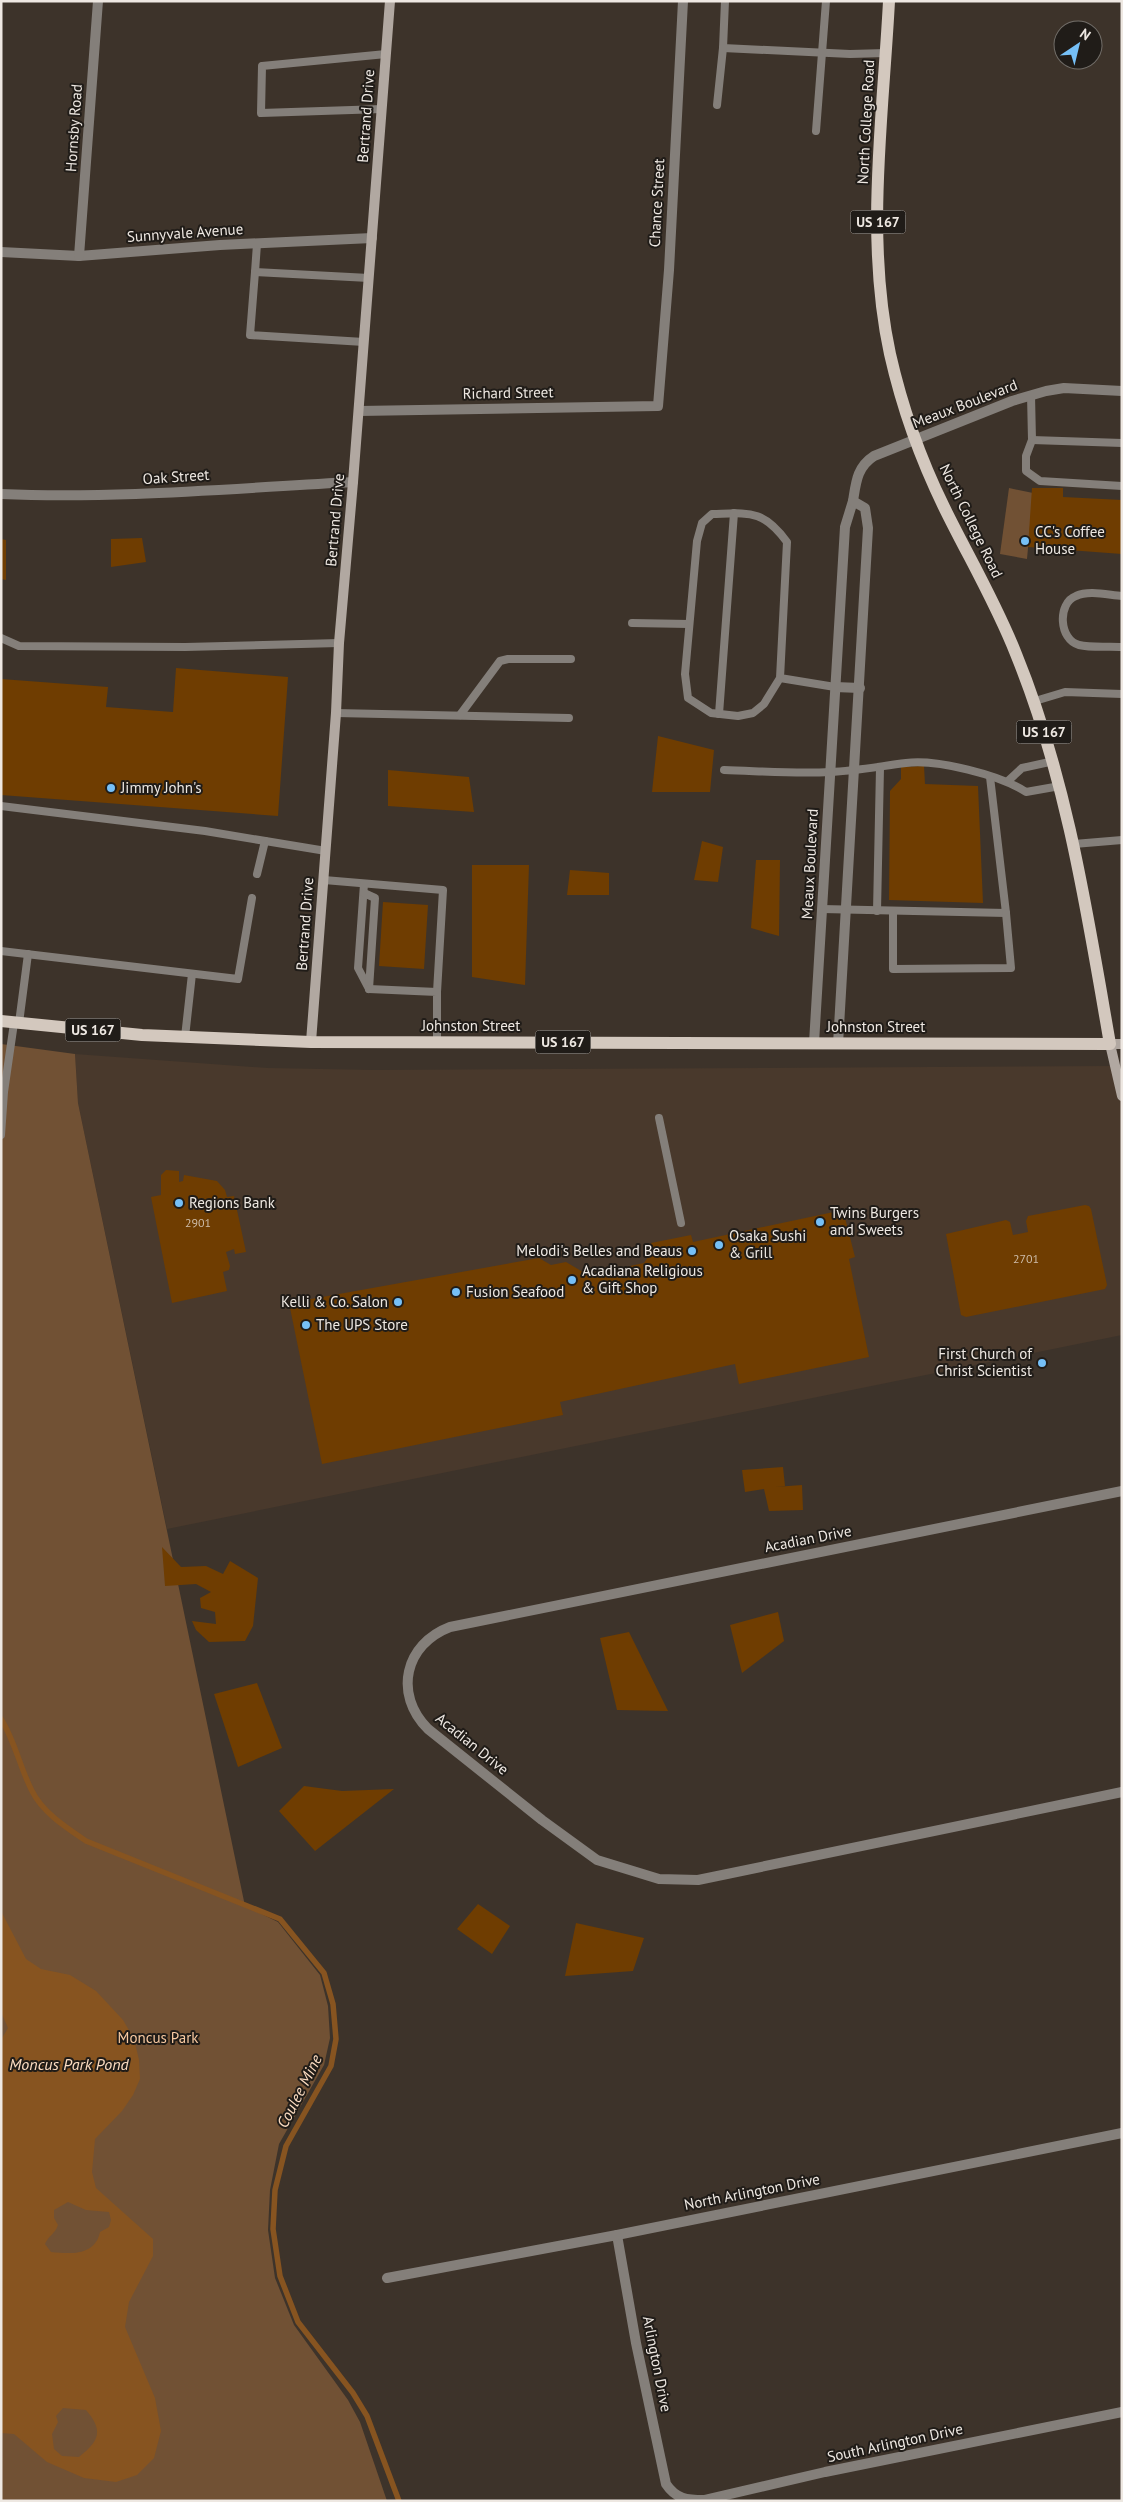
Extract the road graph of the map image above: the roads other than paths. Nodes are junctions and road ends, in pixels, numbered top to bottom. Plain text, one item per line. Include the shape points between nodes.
1 (98, 1) edge
2 (390, 1) edge
3 (683, 1) edge
4 (724, 1) edge
5 (826, 1) edge
6 (889, 1) edge
7 (723, 48) junction
8 (823, 52) junction
9 (886, 53) junction
10 (386, 54) junction
11 (717, 105) dead end
12 (382, 110) junction
13 (816, 131) dead end
14 (372, 238) junction
15 (257, 244) junction
16 (1, 252) edge
17 (79, 256) junction
18 (255, 272) junction
19 (369, 278) junction
20 (364, 342) junction
21 (1122, 390) edge
22 (1031, 395) junction
23 (658, 406) joint
24 (359, 411) junction
25 (914, 440) junction
26 (1032, 440) junction
27 (1122, 443) edge
28 (353, 482) junction
29 (1122, 486) edge
30 (1, 494) edge
31 (853, 501) junction
32 (734, 513) junction
33 (1122, 596) edge
34 (632, 624) dead end
35 (689, 624) junction
36 (1, 638) edge
37 (339, 643) junction
38 (1122, 647) edge
39 (571, 659) dead end
40 (780, 678) junction
41 (836, 687) junction
42 (860, 688) junction
43 (1122, 694) edge
44 (1035, 701) junction
45 (336, 713) junction
46 (719, 714) junction
47 (460, 715) junction
48 (569, 718) dead end
49 (1054, 761) junction
50 (880, 768) junction
51 (724, 770) dead end
52 (855, 770) junction
53 (830, 772) junction
54 (990, 777) junction
55 (1008, 781) junction
56 (1060, 786) junction
57 (1, 806) edge
58 (1122, 840) edge
59 (265, 841) junction
60 (1074, 844) junction
61 (326, 851) junction
62 (257, 874) dead end
63 (324, 880) junction
64 (364, 884) junction
65 (364, 893) junction
66 (252, 898) dead end
67 (822, 909) junction
68 (846, 911) junction
69 (877, 912) junction
70 (893, 912) junction
71 (1006, 913) junction
72 (1, 951) edge
73 (28, 954) junction
74 (192, 974) junction
75 (369, 989) junction
76 (437, 992) junction
77 (1, 1021) edge
78 (17, 1023) junction
79 (185, 1037) junction
80 (312, 1042) junction
81 (437, 1042) junction
82 (814, 1043) junction
83 (838, 1044) junction
84 (1116, 1044) edge
85 (1122, 1096) edge
86 (659, 1118) dead end
87 (1, 1135) edge
88 (681, 1223) dead end
89 (1122, 1491) edge
90 (1122, 1792) edge
91 (1122, 2133) edge
92 (617, 2235) junction
93 (387, 2278) dead end
94 (1122, 2412) edge
95 (675, 2496) joint

1 - 17 street, Hornsby Road
2 - 10 main road, Bertrand Drive
3 - 23 street, Chance Street via 669,270
4 - 7 lane
5 - 8 lane
6 - 9 main road, North College Road / US 167
7 - 8 lane
7 - 11 lane
8 - 9 lane
8 - 13 lane
9 - 25 main road, North College Road / US 167 via 877,206 878,269 890,352
10 - 12 main road, Bertrand Drive
10 - 12 lane via 262,66 262,113
12 - 14 main road, Bertrand Drive
14 - 15 street, Sunnyvale Avenue
14 - 19 main road, Bertrand Drive
15 - 17 street, Sunnyvale Avenue
15 - 18 lane
16 - 17 street, Sunnyvale Avenue
18 - 19 lane
18 - 20 lane via 250,335
19 - 20 main road, Bertrand Drive
20 - 24 main road, Bertrand Drive
21 - 22 street, Meaux Boulevard via 1064,388
22 - 25 street, Meaux Boulevard
22 - 26 lane
23 - 24 street, Richard Street
24 - 28 main road, Bertrand Drive
25 - 31 street, Meaux Boulevard via 865,462 856,482
25 - 44 main road, North College Road / US 167 via 943,506 1016,651
26 - 27 lane
26 - 29 lane via 1026,456 1026,471 1032,477 1040,481
28 - 30 street, Oak Street via 132,495
28 - 37 main road, Bertrand Drive
31 - 41 street, Meaux Boulevard via 845,527
31 - 42 street via 865,508 868,528
32 - 35 lane via 712,514 702,523 697,541
32 - 40 lane via 752,512 775,526 787,542
32 - 46 lane
33 - 38 lane via 1083,593 1073,596 1066,604 1063,628 1068,639 1079,645
34 - 35 lane
35 - 46 lane via 685,674 688,698 711,713
36 - 37 lane via 18,646 185,647
37 - 45 main road, Bertrand Drive
39 - 47 lane via 500,661
40 - 41 lane
40 - 46 lane via 764,704 753,713 738,716
41 - 42 street
41 - 53 street, Meaux Boulevard
42 - 52 street
43 - 44 lane via 1065,692
44 - 49 main road, North College Road / US 167
45 - 47 lane
45 - 61 main road, Bertrand Drive
47 - 48 lane
49 - 55 lane via 1022,768
49 - 56 main road, North College Road / US 167
50 - 52 lane
50 - 54 lane via 908,762 961,767
50 - 69 lane
51 - 53 lane
52 - 53 lane
52 - 68 street
53 - 67 street, Meaux Boulevard
54 - 55 lane
54 - 71 lane
55 - 56 lane via 1026,792
56 - 60 main road, North College Road / US 167
57 - 59 lane
58 - 60 lane
59 - 61 lane
59 - 62 lane
60 - 84 main road, North College Road / US 167
61 - 63 main road, Bertrand Drive
63 - 64 lane
63 - 80 main road, Bertrand Drive
64 - 65 lane
64 - 76 lane via 443,890
65 - 75 lane via 358,968
65 - 75 lane via 375,898
66 - 74 lane via 238,979
67 - 68 lane
67 - 82 street, Meaux Boulevard
68 - 69 lane
68 - 83 street
69 - 70 lane
70 - 71 lane
70 - 71 lane via 894,969 1011,968
72 - 73 lane
73 - 74 lane
73 - 78 lane
74 - 79 lane
75 - 76 lane
76 - 81 lane
77 - 78 main road, Johnston Street / US 167
78 - 79 main road, Johnston Street / US 167
78 - 87 lane via 4,1092
79 - 80 main road, Johnston Street / US 167
80 - 81 main road, Johnston Street / US 167
81 - 82 main road, Johnston Street / US 167
82 - 83 main road, Johnston Street / US 167
83 - 84 main road, Johnston Street / US 167
84 - 85 main road
86 - 88 lane
89 - 90 street, Acadian Drive via 450,1627 437,1632 422,1645 412,1662 408,1685 408,1696 419,1720 542,1820 597,1860 659,1879 698,1880
91 - 92 street, North Arlington Drive
92 - 93 street, North Arlington Drive
92 - 95 street, Arlington Drive via 666,2484
94 - 95 street, South Arlington Drive via 704,2500 685,2500

